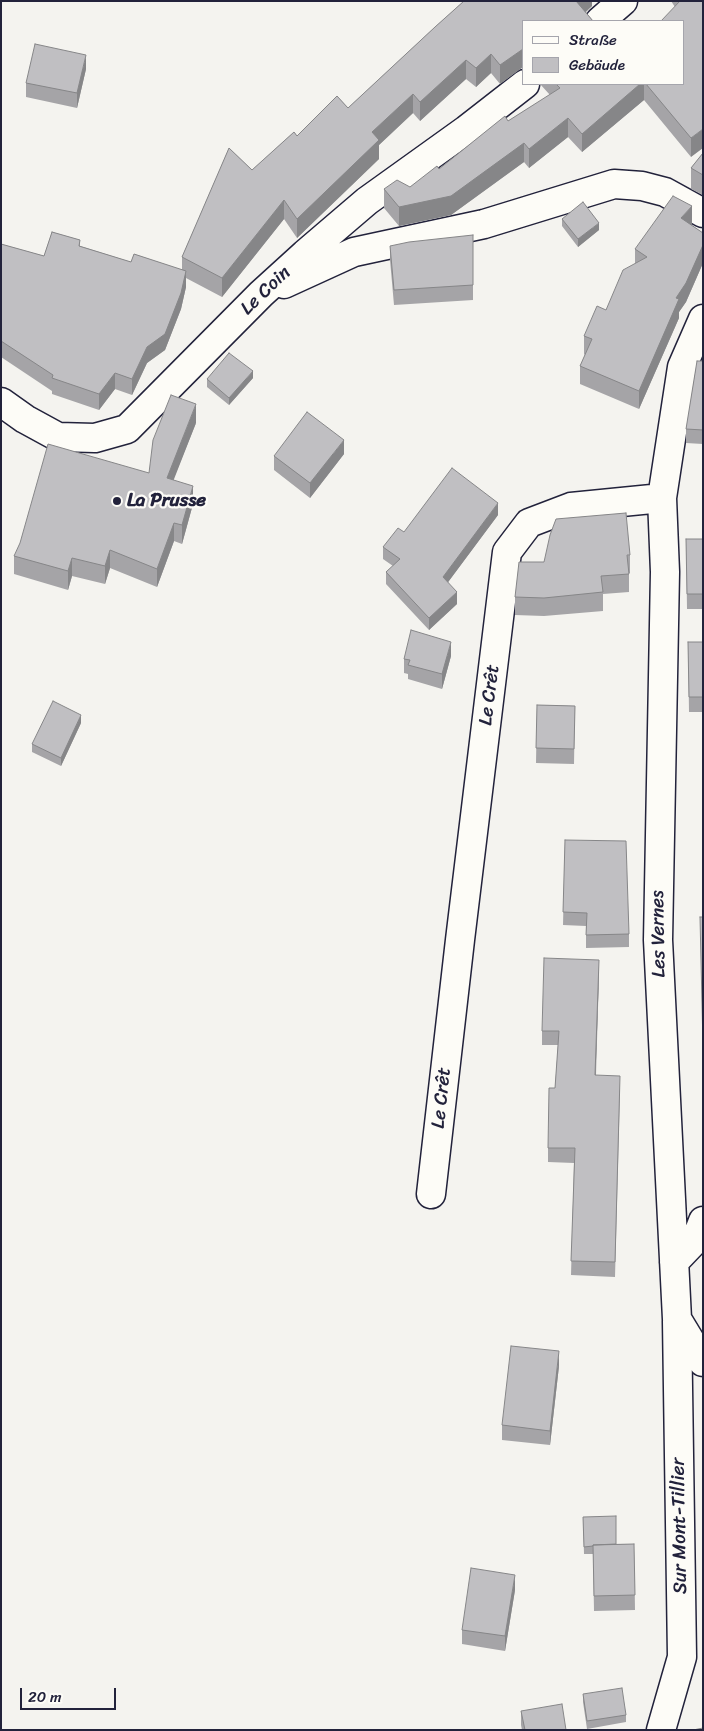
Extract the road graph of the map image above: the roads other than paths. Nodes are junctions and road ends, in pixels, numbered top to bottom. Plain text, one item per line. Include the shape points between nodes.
1 (623, 1) edge
2 (601, 20) edge
3 (524, 85) edge
4 (703, 213) edge
5 (261, 294) junction
6 (703, 320) edge
7 (1, 402) edge
8 (662, 498) junction
9 (431, 1194) dead end
10 (703, 1221) edge
11 (674, 1262) junction
12 (677, 1319) junction
13 (703, 1362) edge
14 (661, 1730) edge

1 - 2 street
3 - 5 street, Le Coin via 367,201
4 - 5 street via 665,192 614,184 484,224 354,252
5 - 7 street, Le Coin via 126,429 94,438 58,437
6 - 8 street via 682,367
8 - 9 street, Le Crêt via 571,507 529,523 507,552
8 - 11 street, Les Vernes via 664,572 658,940
10 - 11 street via 696,1240
11 - 12 street, Les Vernes
12 - 13 street, Les Vernes
12 - 14 street, Sur Mont-Tillier via 682,1657

